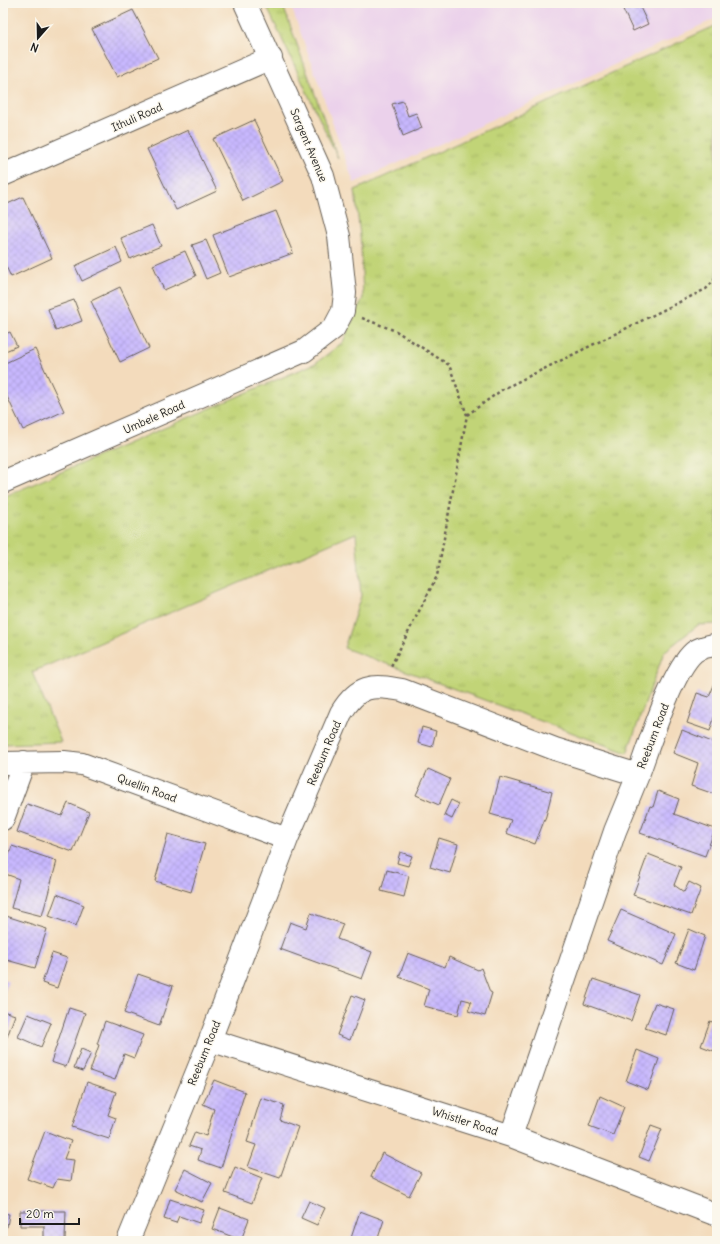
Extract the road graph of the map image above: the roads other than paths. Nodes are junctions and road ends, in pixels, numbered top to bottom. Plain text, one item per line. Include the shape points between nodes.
1 (245, 3) edge
2 (270, 58) junction
3 (3, 175) edge
4 (304, 351) joint
5 (3, 482) edge
6 (717, 645) edge
7 (13, 763) edge
8 (638, 775) junction
9 (3, 819) edge
10 (287, 839) junction
11 (210, 1040) junction
12 (511, 1136) junction
13 (717, 1215) edge
14 (128, 1241) edge

1 - 2 street, Sargent Avenue
2 - 3 street, Ithuli Road
2 - 4 street, Sargent Avenue via 323,176 339,236 345,293 343,311 334,328
4 - 5 street, Umbele Road
6 - 8 street, Reebum Road via 695,651 684,663
7 - 9 street
7 - 10 street, Quellin Road via 82,764
8 - 10 street, Reebum Road via 556,749 402,690 380,686 361,690 350,698 341,713
8 - 12 street via 615,831
10 - 11 street, Reebum Road
11 - 12 street, Whistler Road
11 - 14 street, Reebum Road
12 - 13 street, Whistler Road

